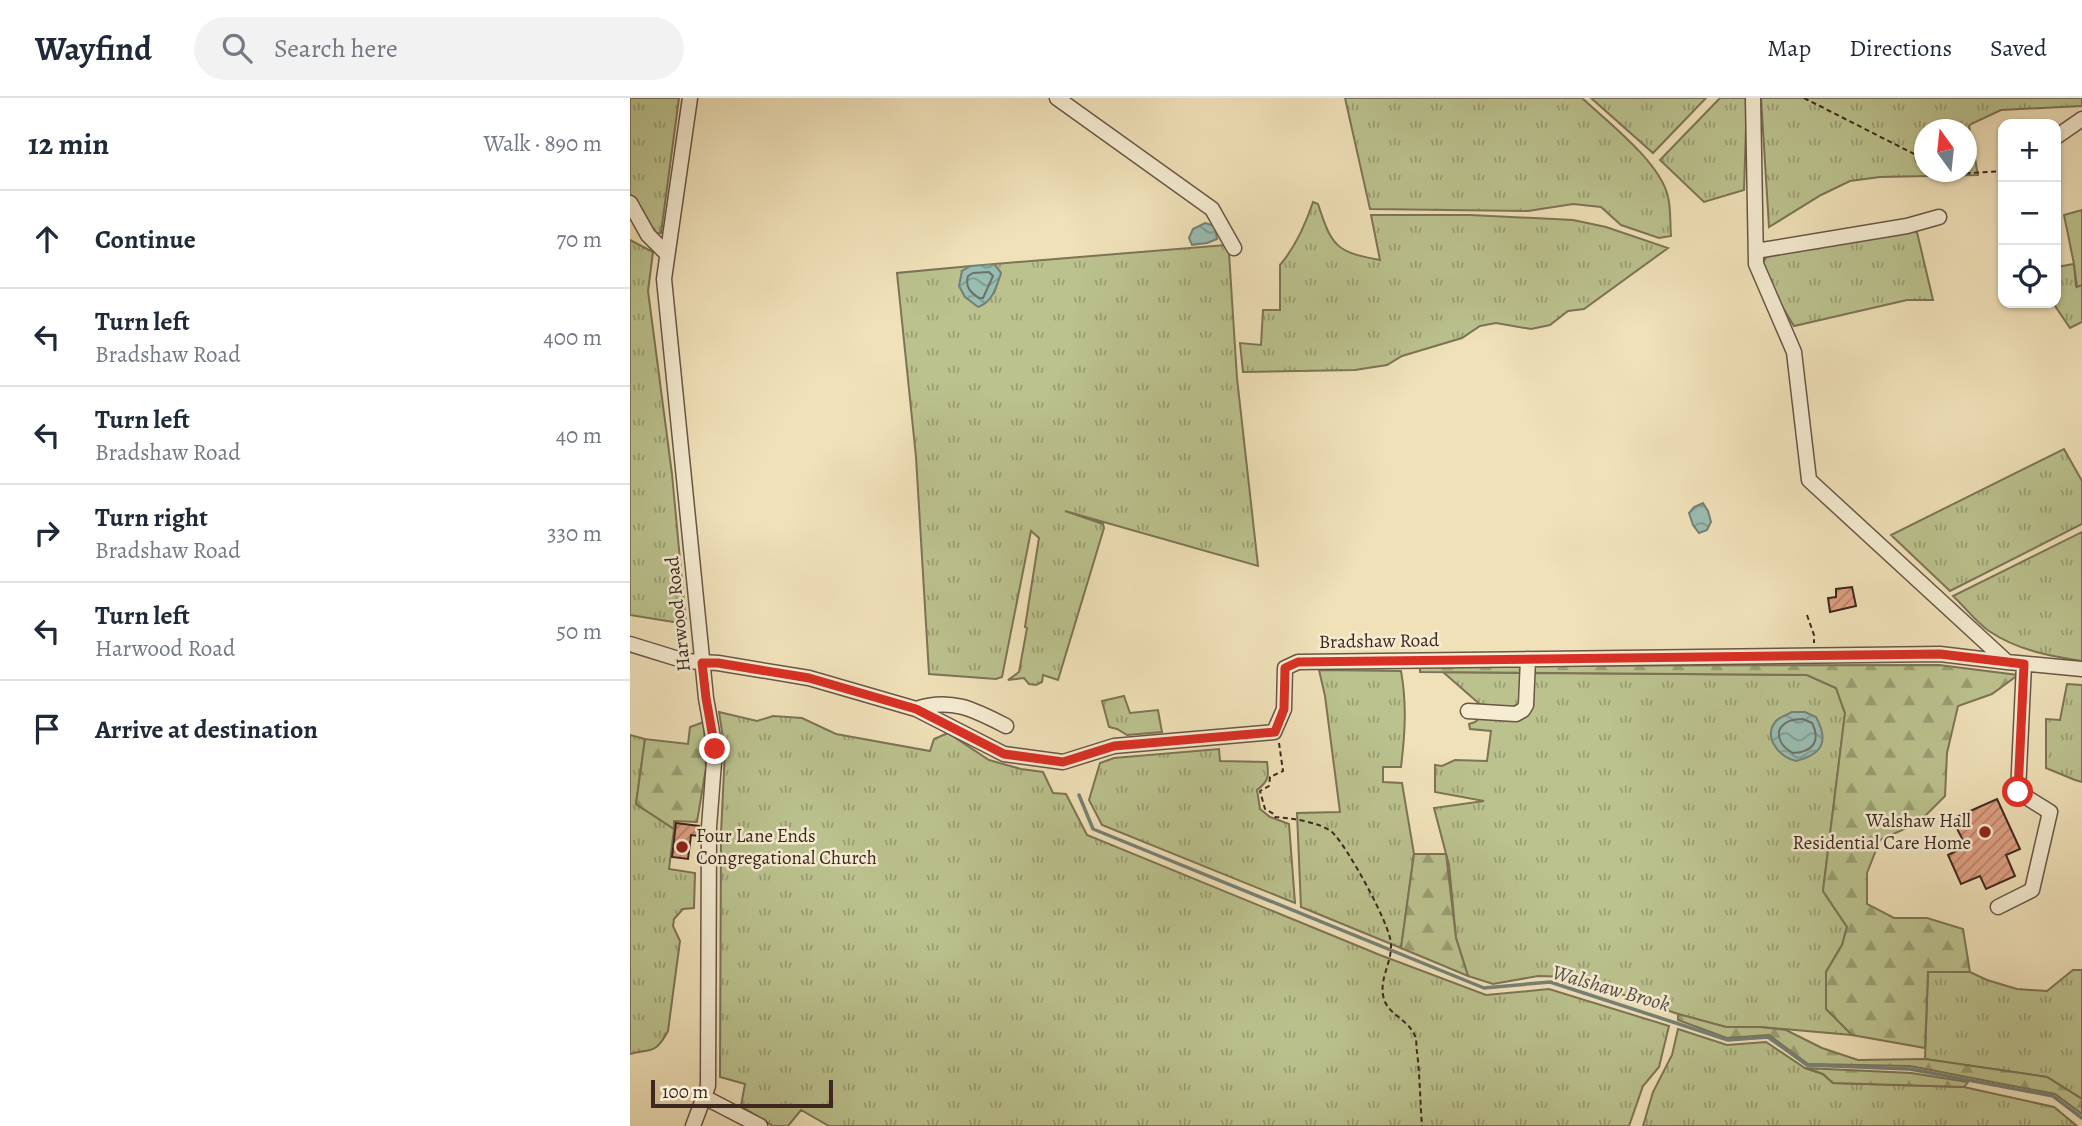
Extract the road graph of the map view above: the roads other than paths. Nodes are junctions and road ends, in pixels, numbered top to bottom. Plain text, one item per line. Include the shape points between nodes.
1 (690, 98) edge
2 (1057, 98) edge
3 (1753, 98) edge
4 (2082, 119) edge
5 (2061, 134) edge
6 (630, 203) edge
7 (1939, 217) dead end
8 (1234, 248) dead end
9 (1756, 251) junction
10 (667, 254) junction
11 (630, 643) edge
12 (1528, 659) junction
13 (2007, 662) junction
14 (702, 663) junction
15 (2024, 664) junction
16 (2082, 669) edge
17 (916, 709) junction
18 (1468, 711) dead end
19 (1006, 726) dead end
20 (1998, 907) dead end
21 (704, 1097) junction
22 (693, 1126) edge
23 (760, 1126) edge

1 - 10 street, Harwood Road
2 - 8 street via 1212,209
3 - 9 street
4 - 5 street
6 - 10 street via 648,235
7 - 9 street
9 - 13 street via 1756,264 1794,352 1809,480
10 - 14 street, Harwood Road via 664,279
11 - 14 street, Bradshaw Road
12 - 13 street, Bradshaw Road via 1940,654
12 - 17 street, Bradshaw Road via 1298,662 1285,668 1284,709 1275,732 1114,746 1063,762 1004,754
12 - 18 street via 1523,710 1516,714
13 - 15 street, Bradshaw Road
14 - 17 street, Bradshaw Road via 809,678
14 - 21 street, Harwood Road via 715,749 709,827 708,1086
15 - 16 street, Bradshaw Road
15 - 20 street via 2018,792 2050,812 2032,890
17 - 19 street via 930,704 962,706
21 - 22 street, Harwood Road
21 - 23 street

